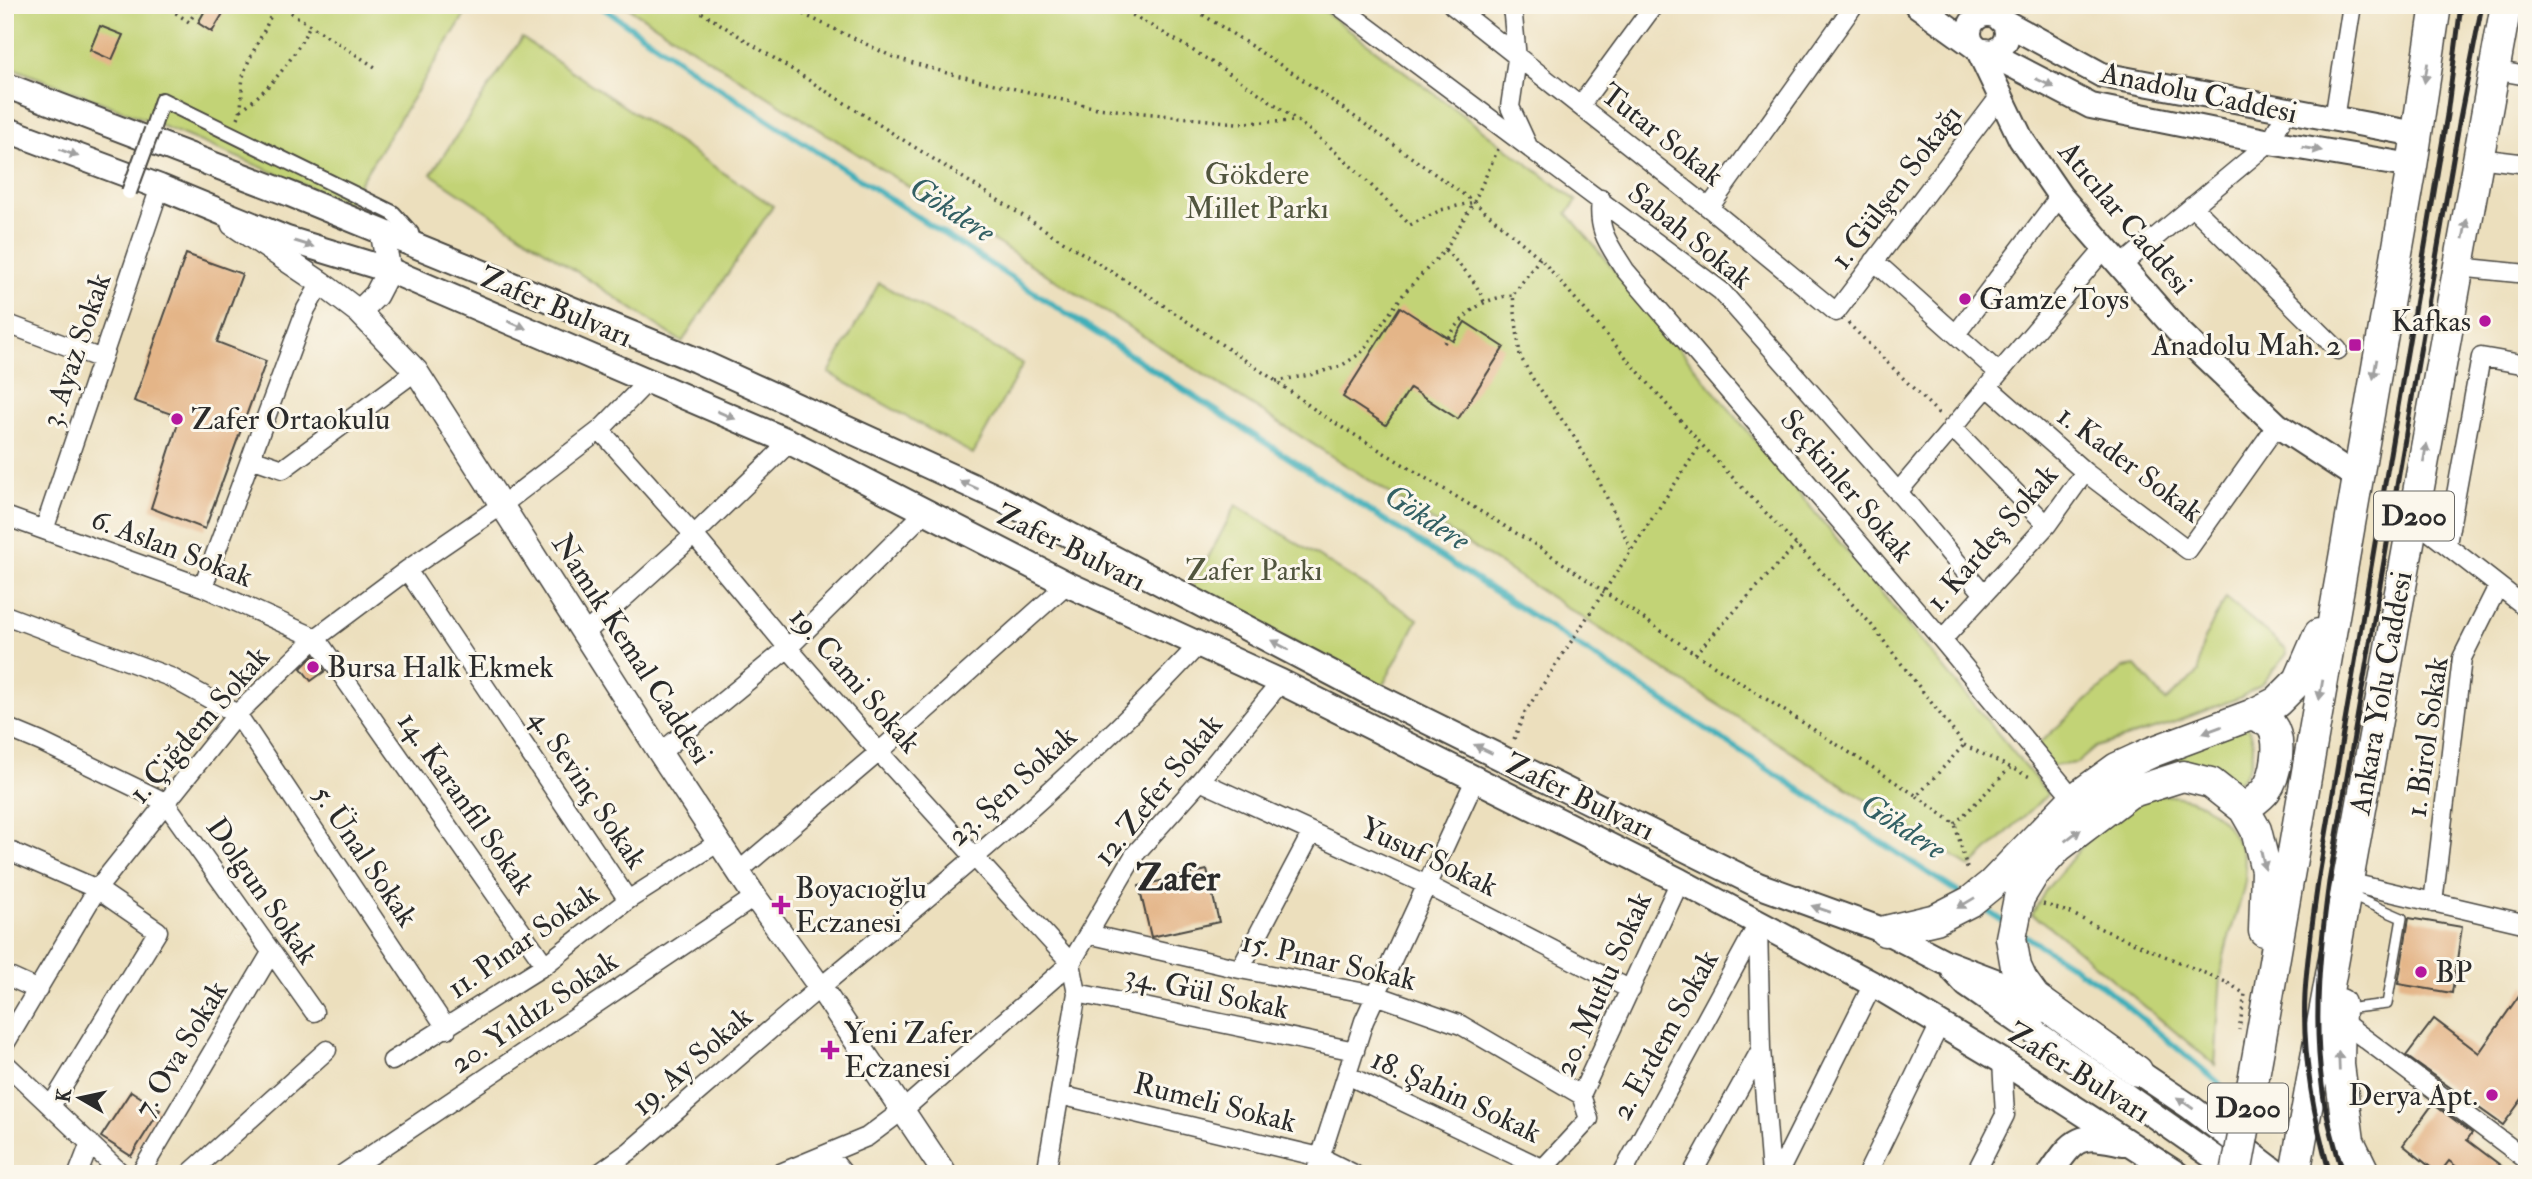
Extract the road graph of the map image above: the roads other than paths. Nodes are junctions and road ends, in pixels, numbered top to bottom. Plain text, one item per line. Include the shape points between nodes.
1 (1338, 5) edge
2 (1451, 5) edge
3 (1512, 5) edge
4 (1654, 5) edge
5 (1854, 5) edge
6 (1917, 5) edge
7 (2352, 5) edge
8 (2436, 5) edge
9 (2506, 5) edge
10 (1991, 11) edge
11 (1979, 49) junction
12 (1517, 59) junction
13 (2493, 70) junction
14 (2527, 76) edge
15 (5, 85) edge
16 (2000, 96) junction
17 (1580, 106) junction
18 (2287, 110) junction
19 (2334, 119) junction
20 (5, 129) edge
21 (2416, 134) junction
22 (2270, 142) junction
23 (1529, 147) junction
24 (2478, 158) junction
25 (2527, 164) edge
26 (2412, 166) junction
27 (160, 187) junction
28 (129, 192) dead end
29 (2060, 196) junction
30 (1601, 200) junction
31 (2192, 206) junction
32 (1709, 208) junction
33 (213, 211) junction
34 (382, 232) junction
35 (415, 245) junction
36 (2114, 256) junction
37 (1874, 261) junction
38 (2458, 267) junction
39 (389, 270) junction
40 (2527, 274) edge
41 (321, 283) junction
42 (359, 312) junction
43 (1836, 312) joint
44 (5, 323) edge
45 (1956, 334) junction
46 (2338, 349) dead end
47 (103, 359) junction
48 (2527, 365) edge
49 (416, 371) junction
50 (1993, 380) junction
51 (648, 381) junction
52 (2277, 425) junction
53 (1952, 427) junction
54 (600, 430) junction
55 (790, 442) junction
56 (251, 458) junction
57 (2085, 472) junction
58 (2358, 478) junction
59 (1898, 492) junction
60 (502, 505) junction
61 (925, 512) junction
62 (5, 516) edge
63 (2413, 519) junction
64 (2048, 525) junction
65 (44, 530) junction
66 (694, 535) junction
67 (2447, 544) junction
68 (407, 570) junction
69 (1067, 583) junction
70 (2498, 586) junction
71 (203, 587) junction
72 (1984, 594) junction
73 (2527, 608) edge
74 (5, 615) edge
75 (584, 634) junction
76 (316, 638) junction
77 (1942, 640) junction
78 (1200, 643) junction
79 (788, 648) junction
80 (1281, 682) junction
81 (237, 714) junction
82 (2251, 715) junction
83 (5, 727) edge
84 (660, 752) junction
85 (879, 752) junction
86 (1475, 780) junction
87 (1200, 781) junction
88 (2074, 799) junction
89 (165, 802) junction
90 (2244, 809) junction
91 (1311, 834) junction
92 (719, 842) junction
93 (5, 849) edge
94 (976, 858) junction
95 (739, 871) junction
96 (1680, 881) junction
97 (2027, 883) junction
98 (1427, 885) junction
99 (97, 888) junction
100 (2345, 892) junction
101 (755, 897) junction
102 (628, 900) junction
103 (2433, 903) junction
104 (1758, 924) junction
105 (2527, 925) edge
106 (1897, 929) junction
107 (1088, 934) junction
108 (271, 953) junction
109 (1945, 962) junction
110 (1071, 963) junction
111 (545, 965) junction
112 (1240, 969) junction
113 (5, 975) edge
114 (1873, 984) junction
115 (820, 987) junction
116 (38, 990) junction
117 (1630, 990) junction
118 (1077, 993) junction
119 (1376, 995) junction
120 (314, 1012) dead end
121 (2334, 1018) junction
122 (1940, 1024) junction
123 (447, 1028) junction
124 (2260, 1043) junction
125 (5, 1044) edge
126 (1761, 1049) junction
127 (327, 1050) dead end
128 (1354, 1051) junction
129 (393, 1061) dead end
130 (2003, 1061) junction
131 (5, 1063) edge
132 (2137, 1071) junction
133 (1347, 1075) junction
134 (1059, 1095) junction
135 (1581, 1095) junction
136 (51, 1106) junction
137 (903, 1110) junction
138 (90, 1143) junction
139 (2135, 1146) junction
140 (2524, 1151) edge
141 (828, 1154) junction
142 (1317, 1166) edge
143 (1540, 1171) edge
144 (1050, 1173) edge
145 (78, 1174) edge
146 (122, 1174) edge
147 (140, 1174) edge
148 (189, 1174) edge
149 (343, 1174) edge
150 (598, 1174) edge
151 (778, 1174) edge
152 (844, 1174) edge
153 (945, 1174) edge
154 (1354, 1174) edge
155 (1622, 1174) edge
156 (1692, 1174) edge
157 (1771, 1174) edge
158 (1778, 1174) edge
159 (1867, 1174) edge
160 (1975, 1174) edge
161 (2050, 1174) edge
162 (2177, 1174) edge
163 (2237, 1174) edge
164 (2278, 1174) edge
165 (2295, 1174) edge
166 (2365, 1174) edge

1 - 23 street, Sabah Sokak
2 - 12 street, Tutar Sokak
3 - 12 street
4 - 17 street
5 - 32 street
6 - 11 main road, Atıcılar Caddesi
7 - 19 street
8 -> 21 highway, Ankara Yolu Caddesi / D200
9 - 13 highway, Ankara Yolu Caddesi / D200
10 - 11 main road via 2005,27 2005,40 1997,49
10 - 18 main road, Anadolu Caddesi via 2039,43 2102,75
11 - 16 main road, Atıcılar Caddesi
11 -> 22 main road, Anadolu Caddesi via 2091,106
12 - 17 street, Tutar Sokak
12 - 23 street via 1510,107
13 - 14 street
13 - 24 highway, Ankara Yolu Caddesi / D200
15 - 34 main road, Zafer Bulvarı
16 - 29 main road, Atıcılar Caddesi via 2021,139
16 - 37 street, 1. Gülşen Sokağı
17 - 32 street, Tutar Sokak
18 - 19 main road, Anadolu Caddesi
18 - 22 street
19 - 21 main road, Anadolu Caddesi
20 -> 27 main road, Zafer Bulvarı
21 - 26 highway, Ankara Yolu Caddesi / D200
22 -> 26 main road, Anadolu Caddesi
22 - 31 street
23 - 30 street, Sabah Sokak
24 - 25 street
38 -> 24 highway, Ankara Yolu Caddesi / D200
26 -> 58 highway, Ankara Yolu Caddesi / D200
27 - 33 main road, Zafer Bulvarı
27 - 47 street, 3. Ayaz Sokak
28 - 35 street, bridge via 162,100 393,213 411,233
29 - 36 main road, Atıcılar Caddesi
29 - 45 street
30 - 59 street, Sabah Sokak via 1721,291
30 - 77 street, Seçkinler Sokak via 1602,232 1625,270
31 - 36 street
31 - 46 street
32 - 43 street, Tutar Sokak
33 -> 39 main road, Zafer Bulvarı
33 - 41 street, Namık Kemal Caddesi
34 - 35 main road, Zafer Bulvarı
34 - 39 street
106 -> 35 main road, Zafer Bulvarı via 1758,886 1370,693 1003,500 696,360
36 - 50 street
36 - 52 main road, Atıcılar Caddesi via 2177,330
37 - 43 street, 1. Gülşen Sokağı
37 - 45 street, 1. Kader Sokak
38 - 40 street
63 -> 38 highway, Ankara Yolu Caddesi / D200
39 - 42 street via 376,295
39 -> 51 main road, Zafer Bulvarı
41 - 42 street, Namık Kemal Caddesi
41 - 56 street via 306,309
42 - 49 street, Namık Kemal Caddesi
44 - 47 street
45 - 50 street, 1. Kader Sokak
47 - 65 street, 3. Ayaz Sokak
48 - 67 street via 2481,357
49 - 56 street via 283,469
49 - 60 street, Namık Kemal Caddesi
50 - 53 street
50 - 57 street, 1. Kader Sokak
51 - 54 street, 1. Çiğdem Sokak
51 -> 55 main road, Zafer Bulvarı
52 - 57 street, 1. Kader Sokak via 2188,550
52 - 58 main road, Atıcılar Caddesi
53 - 59 street
53 - 64 street
54 - 60 street, 1. Çiğdem Sokak
54 - 66 street, 19. Cami Sokak
55 - 61 main road, Zafer Bulvarı
55 - 66 street
56 - 71 street
57 - 64 street, 1. Kardeş Sokak
58 - 82 highway via 2316,644 2299,680 2277,702
58 -> 124 highway, Ankara Yolu Caddesi / D200
59 - 72 street, Sabah Sokak
60 - 68 street, 1. Çiğdem Sokak
60 - 75 street, Namık Kemal Caddesi
61 - 69 main road, Zafer Bulvarı
61 - 79 street
62 - 65 street, 6. Aslan Sokak
63 - 67 street
63 - 100 highway, Ankara Yolu Caddesi / D200
64 - 72 street, 1. Kardeş Sokak
65 - 71 street, 6. Aslan Sokak
66 - 75 street
66 - 79 street, 19. Cami Sokak
67 - 70 street
68 - 76 street, 1. Çiğdem Sokak
68 - 102 street, 4. Sevinç Sokak
69 - 78 main road, Zafer Bulvarı
69 - 85 street
70 - 73 street
70 - 103 street, 1. Birol Sokak via 2462,658
71 - 76 street, 6. Aslan Sokak
72 - 77 street, 1. Kardeş Sokak
74 - 81 street via 170,677
75 - 84 street, Namık Kemal Caddesi
76 - 81 street, 1. Çiğdem Sokak
76 - 111 street, 14. Karanfil Sokak
77 - 88 street, Seçkinler Sokak
78 - 80 main road, Zafer Bulvarı
78 - 94 street, 23. Şen Sokak via 1145,704
79 - 84 street
79 - 85 street, 19. Cami Sokak
80 - 86 main road, Zafer Bulvarı
80 - 87 street, 12. Zefer Sokak
81 - 89 street, 1. Çiğdem Sokak
81 - 123 street, 5. Ünal Sokak
82 -> 88 highway via 2140,757
82 - 90 highway via 2269,723 2275,733 2276,754 2274,776 2264,793
83 - 89 street
84 - 92 street, Namık Kemal Caddesi
85 - 94 street, 19. Cami Sokak
85 - 95 street
86 - 96 main road, Zafer Bulvarı
86 - 98 street
87 - 91 street, Yusuf Sokak
87 - 107 street, 12. Zefer Sokak via 1135,854
88 - 97 highway
89 - 99 street, 1. Çiğdem Sokak
89 - 108 street, Dolgun Sokak
97 -> 90 highway via 2057,847 2129,793 2157,783 2183,776 2211,783
90 -> 124 highway via 2256,830 2266,870
91 - 98 street, Yusuf Sokak
91 - 112 street
92 - 95 street, Namık Kemal Caddesi
92 - 102 street, 11. Pınar Sokak
93 - 99 street
94 - 110 street, 19. Cami Sokak
94 - 115 street, 23. Şen Sokak
95 - 101 street, Namık Kemal Caddesi
96 - 104 main road, Zafer Bulvarı
96 - 117 street, 20. Mutlu Sokak
97 -> 106 highway via 1992,884 1936,919
97 - 132 highway via 2011,938 2016,967 2027,989
98 - 117 street, Yusuf Sokak
98 - 119 street
99 - 116 street, 1. Çiğdem Sokak
99 - 136 street via 158,931
100 - 103 street
100 - 121 highway, Ankara Yolu Caddesi / D200
100 - 121 lane via 2402,919 2387,1004
101 - 115 street, Namık Kemal Caddesi
101 - 149 street, 20. Yıldız Sokak
102 - 111 street, 11. Pınar Sokak
103 - 105 street
104 - 114 main road, Zafer Bulvarı
104 - 126 street
104 - 155 street, 2. Erdem Sokak
106 - 109 main road, Zafer Bulvarı
107 - 110 street, 12. Zefer Sokak
107 - 112 street, 15. Pınar Sokak
108 - 120 street, Dolgun Sokak
108 - 147 street, 7. Ova Sokak
109 - 132 main road, Zafer Bulvarı / D200 via 1995,981
109 - 163 main road, Zafer Bulvarı via 1967,985
110 - 118 street, 34. Gül Sokak
110 - 137 street, 12. Zefer Sokak
111 - 123 street, 11. Pınar Sokak
112 - 119 street, 15. Pınar Sokak
113 - 116 street
114 - 122 main road, Zafer Bulvarı
114 - 158 street
115 - 137 street, Namık Kemal Caddesi
115 - 150 street, 19. Ay Sokak
116 - 125 street, 1. Çiğdem Sokak
117 - 135 street, 20. Mutlu Sokak
118 - 128 street, 34. Gül Sokak
118 - 134 street
119 - 128 street
119 - 135 street, 15. Pınar Sokak via 1461,1025
121 - 140 street
121 - 165 highway, Ankara Yolu Caddesi / D200
166 -> 121 highway via 2349,1141
122 - 130 main road, Zafer Bulvarı
122 - 159 street
123 - 129 street, 11. Pınar Sokak
124 - 163 highway, Ankara Yolu Caddesi / D200, bridge
126 - 156 street
126 - 157 street
127 - 148 street
128 - 133 street
130 - 139 main road, Zafer Bulvarı
130 - 160 street via 2005,1115
131 - 136 street
164 -> 132 main road, Zafer Bulvarı / D200
133 - 142 street
133 - 143 street, 18. Şahin Sokak
134 - 142 street, Rumeli Sokak
134 - 144 street
135 - 143 street, 20. Mutlu Sokak via 1589,1119
136 - 138 street
137 - 141 street, 12. Zefer Sokak via 867,1137
137 - 153 street, Namık Kemal Caddesi
138 - 145 street
138 - 146 street
139 - 161 main road via 2095,1137 2070,1144
139 - 162 main road, Zafer Bulvarı
141 - 151 street, 12. Zefer Sokak
141 - 152 street
142 - 154 street, Rumeli Sokak

